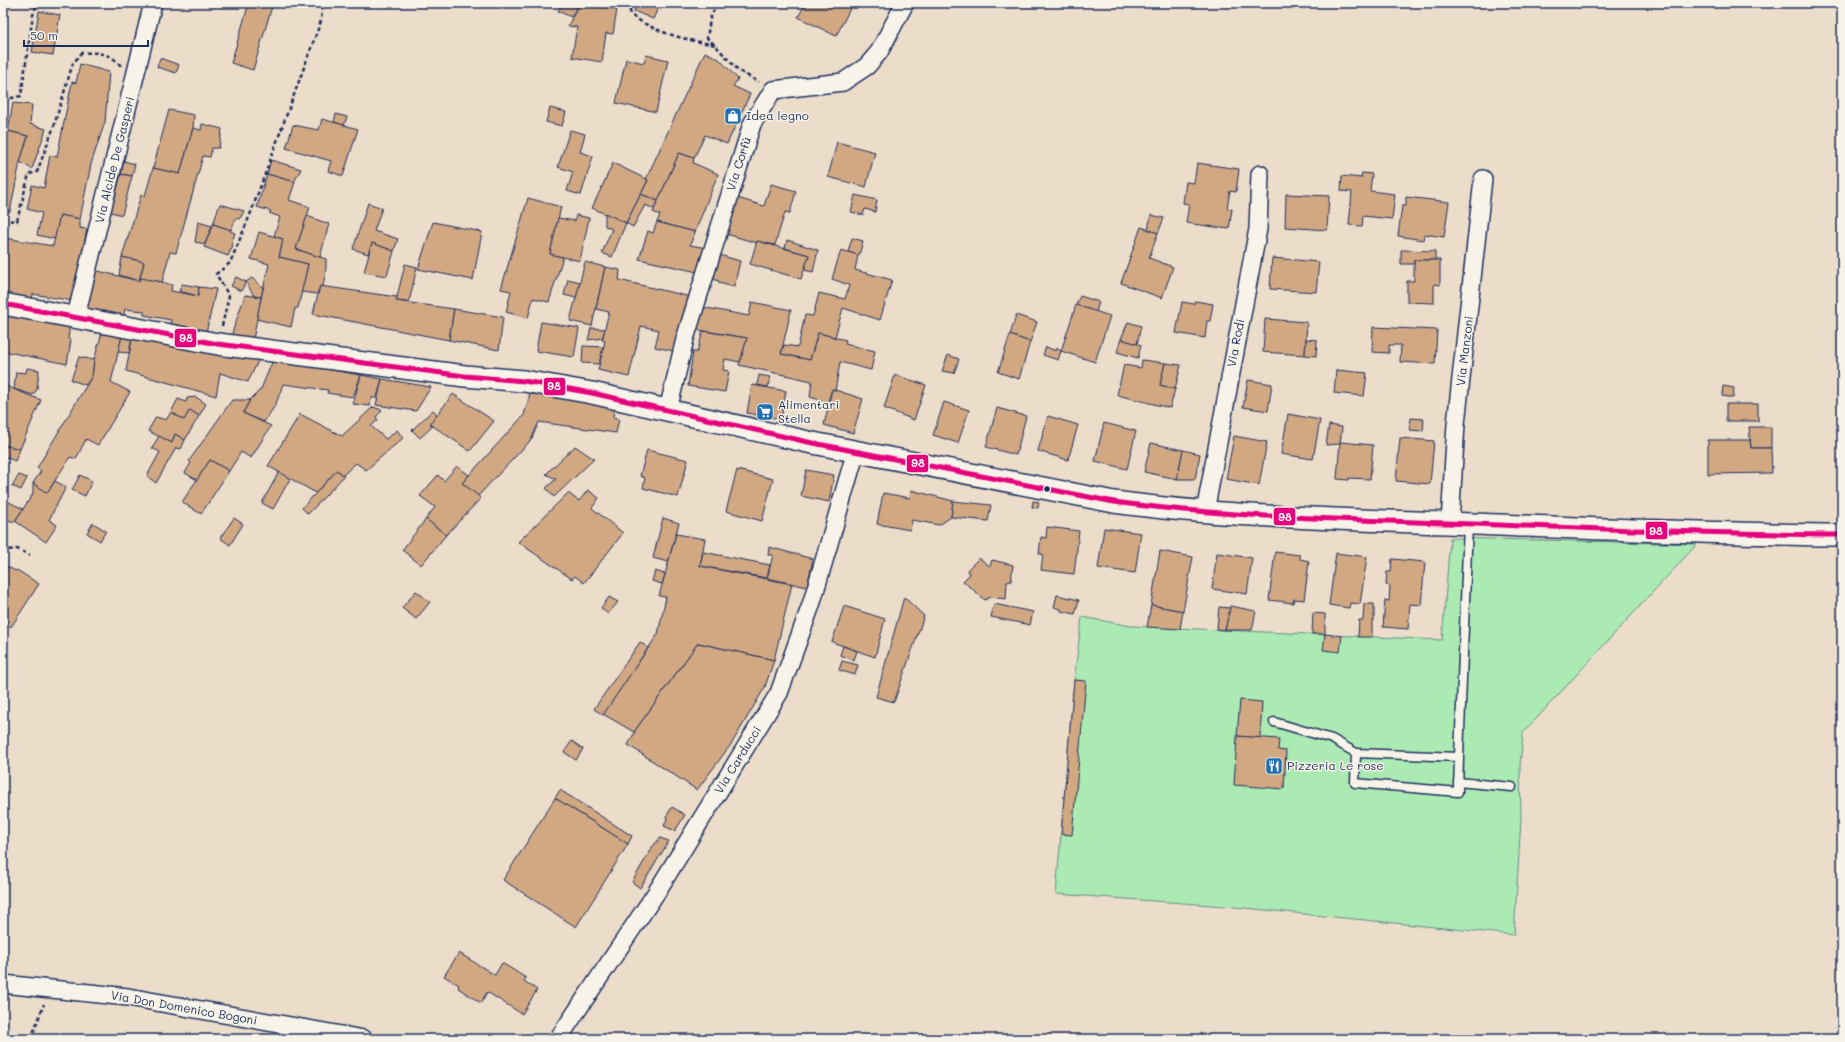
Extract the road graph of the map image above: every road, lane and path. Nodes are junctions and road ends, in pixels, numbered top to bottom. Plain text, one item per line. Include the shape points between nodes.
1 (37, 3) edge
2 (153, 3) edge
3 (314, 3) edge
4 (628, 3) edge
5 (717, 3) edge
6 (905, 3) edge
7 (716, 46) junction
8 (123, 69) dead end
9 (773, 90) junction
10 (3, 116) edge
11 (1260, 174) dead end
12 (1483, 179) dead end
13 (3, 220) edge
14 (3, 304) edge
15 (76, 316) junction
16 (218, 344) junction
17 (668, 410) junction
18 (856, 451) junction
19 (1205, 512) junction
20 (1459, 523) junction
21 (1842, 535) edge
22 (3, 553) edge
23 (30, 556) dead end
24 (1274, 722) dead end
25 (1356, 753) junction
26 (1459, 757) junction
27 (1458, 782) junction
28 (1512, 787) dead end
29 (3, 984) edge
30 (49, 989) junction
31 (31, 1039) edge
32 (364, 1039) edge
33 (558, 1039) edge

1 - 10 path via 21,96 7,99
2 - 15 street, Via Alcide De Gasperi
3 - 16 path via 322,9 321,20 250,215 230,263 216,274 229,296
4 - 7 path via 631,16 645,25 686,40
5 - 7 path via 710,19 707,38
6 - 9 street via 880,52 867,66 843,82
7 - 9 path via 739,70
8 - 13 path via 118,62 101,52 82,53 73,63 37,172 29,174 17,221
9 - 17 street, Via Corfù via 752,124 685,339
11 - 19 street, Via Rodi via 1258,229
12 - 20 street, Via Manzoni via 1456,424
14 - 15 street
15 - 16 street
16 - 17 street via 465,376 524,381
17 - 18 street
18 - 19 street via 1114,502
18 - 33 street, Via Carducci via 811,605 779,693 656,893
19 - 20 street
20 - 21 street via 1715,534
20 - 26 lane
22 - 23 path via 6,550 17,549
24 - 25 lane via 1332,739
25 - 26 lane
25 - 27 lane via 1355,783 1458,792
26 - 27 lane
27 - 28 lane
29 - 30 street, Via Don Domenico Bogoni
30 - 31 path
30 - 32 street, Via Don Domenico Bogoni via 128,997

